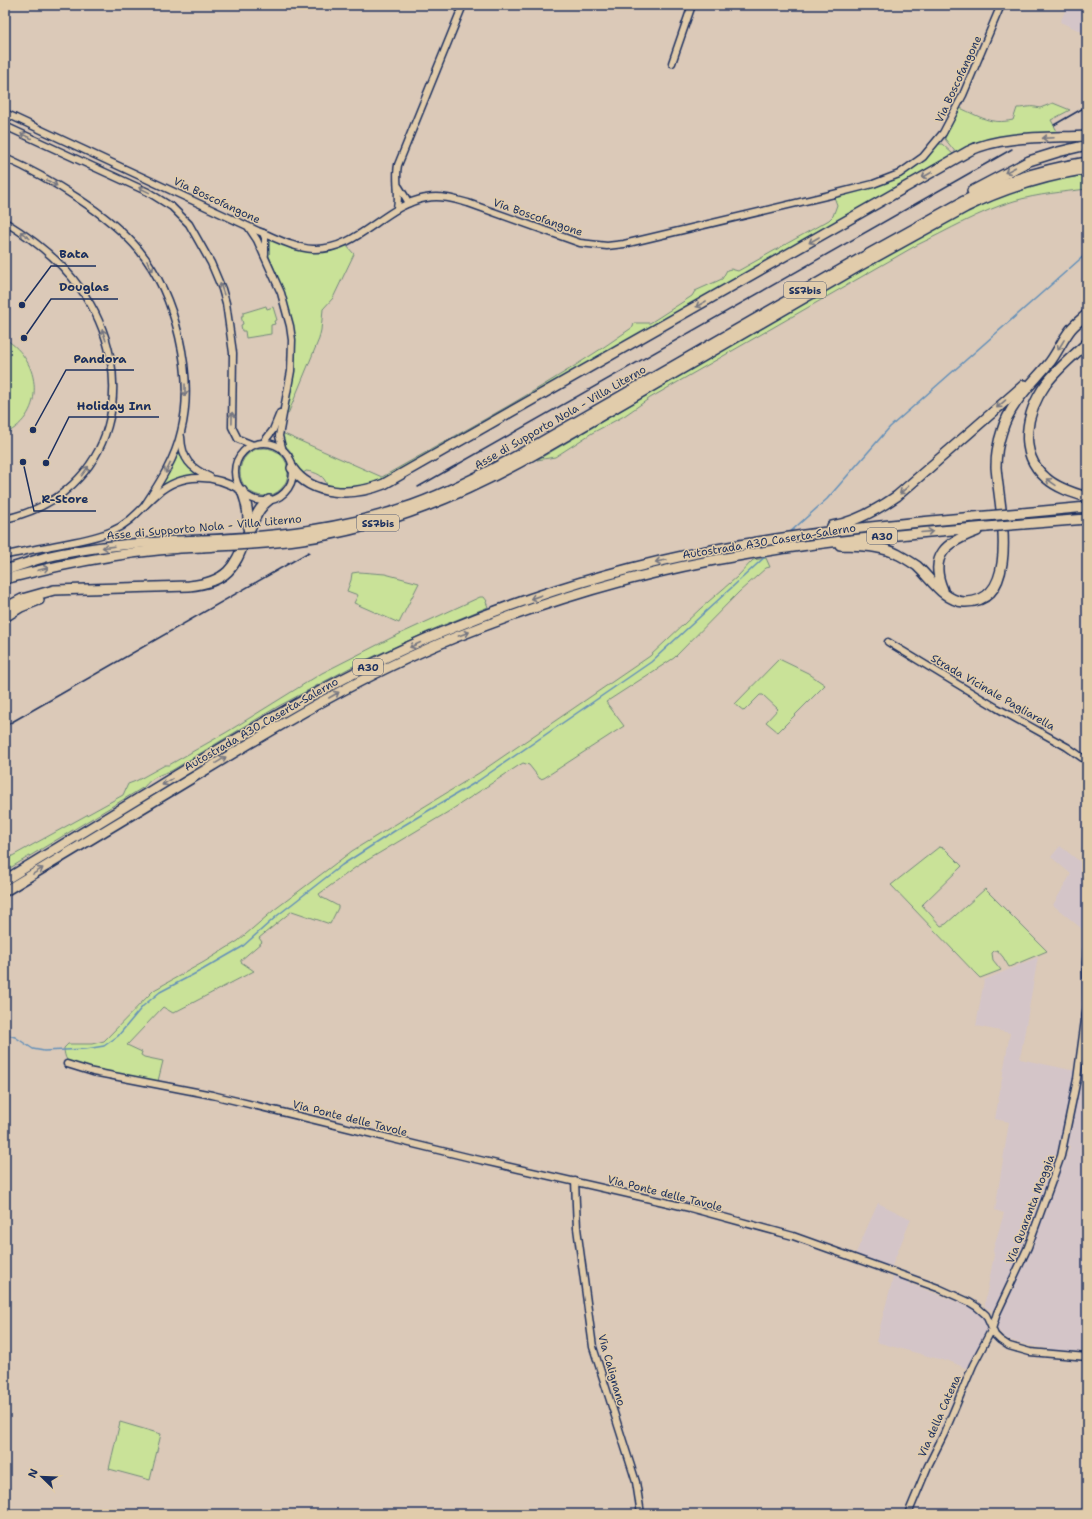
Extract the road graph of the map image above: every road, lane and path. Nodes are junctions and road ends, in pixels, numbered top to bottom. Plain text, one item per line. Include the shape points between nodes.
1 (463, 5) edge
2 (692, 5) edge
3 (1001, 5) edge
4 (672, 63) dead end
5 (5, 113) edge
6 (5, 126) edge
7 (1087, 136) edge
8 (1087, 145) edge
9 (5, 158) edge
10 (1087, 162) edge
11 (1087, 169) edge
12 (398, 185) junction
13 (409, 203) junction
14 (397, 208) junction
15 (5, 222) edge
16 (246, 225) junction
17 (263, 233) junction
18 (275, 238) junction
19 (257, 240) junction
20 (892, 241) junction
21 (265, 243) junction
22 (266, 259) junction
23 (1087, 314) edge
24 (1087, 344) edge
25 (1064, 365) junction
26 (1042, 370) junction
27 (1028, 387) junction
28 (285, 402) junction
29 (181, 432) junction
30 (264, 443) junction
31 (253, 445) junction
32 (538, 448) junction
33 (283, 451) junction
34 (292, 468) junction
35 (214, 479) junction
36 (242, 491) junction
37 (1087, 497) edge
38 (268, 500) junction
39 (145, 505) junction
40 (1087, 507) edge
41 (5, 519) edge
42 (1087, 519) edge
43 (987, 527) junction
44 (248, 530) junction
45 (808, 532) junction
46 (202, 543) junction
47 (814, 544) junction
48 (5, 555) edge
49 (46, 557) junction
50 (5, 566) edge
51 (5, 570) edge
52 (5, 579) edge
53 (77, 589) junction
54 (944, 593) junction
55 (5, 608) edge
56 (5, 617) edge
57 (888, 642) dead end
58 (1087, 761) edge
59 (5, 880) edge
60 (5, 891) edge
61 (1087, 950) edge
62 (67, 1064) dead end
63 (575, 1181) junction
64 (992, 1329) junction
65 (1087, 1357) edge
66 (641, 1514) edge
67 (908, 1514) edge

1 - 12 street via 400,159 397,170
2 - 4 street
3 - 13 street, Via Boscofangone via 943,133 923,157 899,174 880,182 607,246 580,243 449,198 426,198
5 - 16 street, Via Boscofangone
31 -> 6 street via 238,439 232,427 233,353 226,303 211,263 189,224 172,207 148,192
7 -> 34 highway via 998,141 980,145 384,484 360,491 332,491 306,482
8 -> 20 highway via 1042,156 1017,166 928,215
9 -> 29 street via 56,185 88,206 129,239 148,262 169,304 179,341 185,385 185,409
10 - 20 highway, Asse di Supporto Nola - Villa Literno / SS7bis via 1042,171 1000,185 964,201
11 - 32 highway, Asse di Supporto Nola - Villa Literno / SS7bis via 1020,184 966,207
12 - 13 street
12 - 14 street
13 - 14 street, Via Boscofangone
14 - 18 street, Via Boscofangone via 351,239 327,248 305,248
41 -> 15 street via 32,512 51,502 82,474 107,431 114,387 111,359 103,332 81,289 50,255
16 - 17 street, Via Boscofangone
16 - 19 street via 253,231
17 - 18 street, Via Boscofangone
17 - 19 street
17 - 21 street
18 - 21 street
19 - 22 street
20 - 32 highway, Asse di Supporto Nola - Villa Literno / SS7bis
21 - 22 street
22 - 28 street via 281,293 290,326 292,357
23 -> 26 highway via 1072,328 1056,354
24 - 25 highway
25 - 27 highway
37 -> 25 highway via 1061,487 1038,471 1026,436 1028,420 1036,399
26 - 27 highway
26 -> 45 highway via 897,496 859,519
27 - 54 highway via 1008,414 996,454 1003,537 1000,578 993,590 981,599 958,601
28 - 30 street
28 - 33 street via 279,436
29 - 35 street via 182,448 189,464
29 -> 39 street via 166,472
30 - 31 street
30 - 33 street
31 - 36 street via 244,451 236,465 236,481
32 - 46 highway, Asse di Supporto Nola - Villa Literno / SS7bis, bridge via 460,486 371,518 328,528
33 - 34 street via 288,456
34 - 38 street via 288,486 280,496
35 - 36 street via 229,483
35 - 39 street via 178,481
36 - 38 street via 254,499
36 - 44 highway via 247,502
38 - 44 highway
39 - 48 street via 134,517 106,534
40 - 45 highway, Autostrada A30 Caserta-Salerno / A30, bridge
42 - 43 highway, Autostrada A30 Caserta-Salerno / A30, bridge
47 -> 43 highway, Autostrada A30 Caserta-Salerno / A30
43 - 54 highway via 957,539 945,549 940,557 938,573
44 - 53 highway via 242,550 233,566 210,582 189,586
45 -> 59 highway, Autostrada A30 Caserta-Salerno / A30 via 651,563 526,600 440,633 347,676 248,732
46 -> 49 highway, Asse di Supporto Nola - Villa Literno / SS7bis via 131,544
52 -> 46 highway, Asse di Supporto Nola - Villa Literno / SS7bis via 128,553
47 - 54 highway via 866,546 892,551 916,566
60 -> 47 highway, Autostrada A30 Caserta-Salerno / A30 via 320,702 428,649 578,594 659,572 740,555
49 - 50 highway
49 - 51 highway, Asse di Supporto Nola - Villa Literno / SS7bis
53 - 55 highway via 54,590
53 - 56 highway via 34,601
57 - 58 street, Strada Vicinale Pagliarella
61 - 64 street, Via Quaranta Moggia via 1086,1005 1077,1079 1061,1156 1028,1248
62 - 63 street, Via Ponte delle Tavole via 93,1072 212,1095
63 - 64 street, Via Ponte delle Tavole via 793,1236 938,1288 969,1302 986,1315
63 - 66 street, Via Calignano via 577,1228 592,1347 636,1482
64 - 65 street, Via Ponte delle Tavole via 1000,1340 1009,1346 1045,1354
64 - 67 street, Via della Catena via 973,1365

